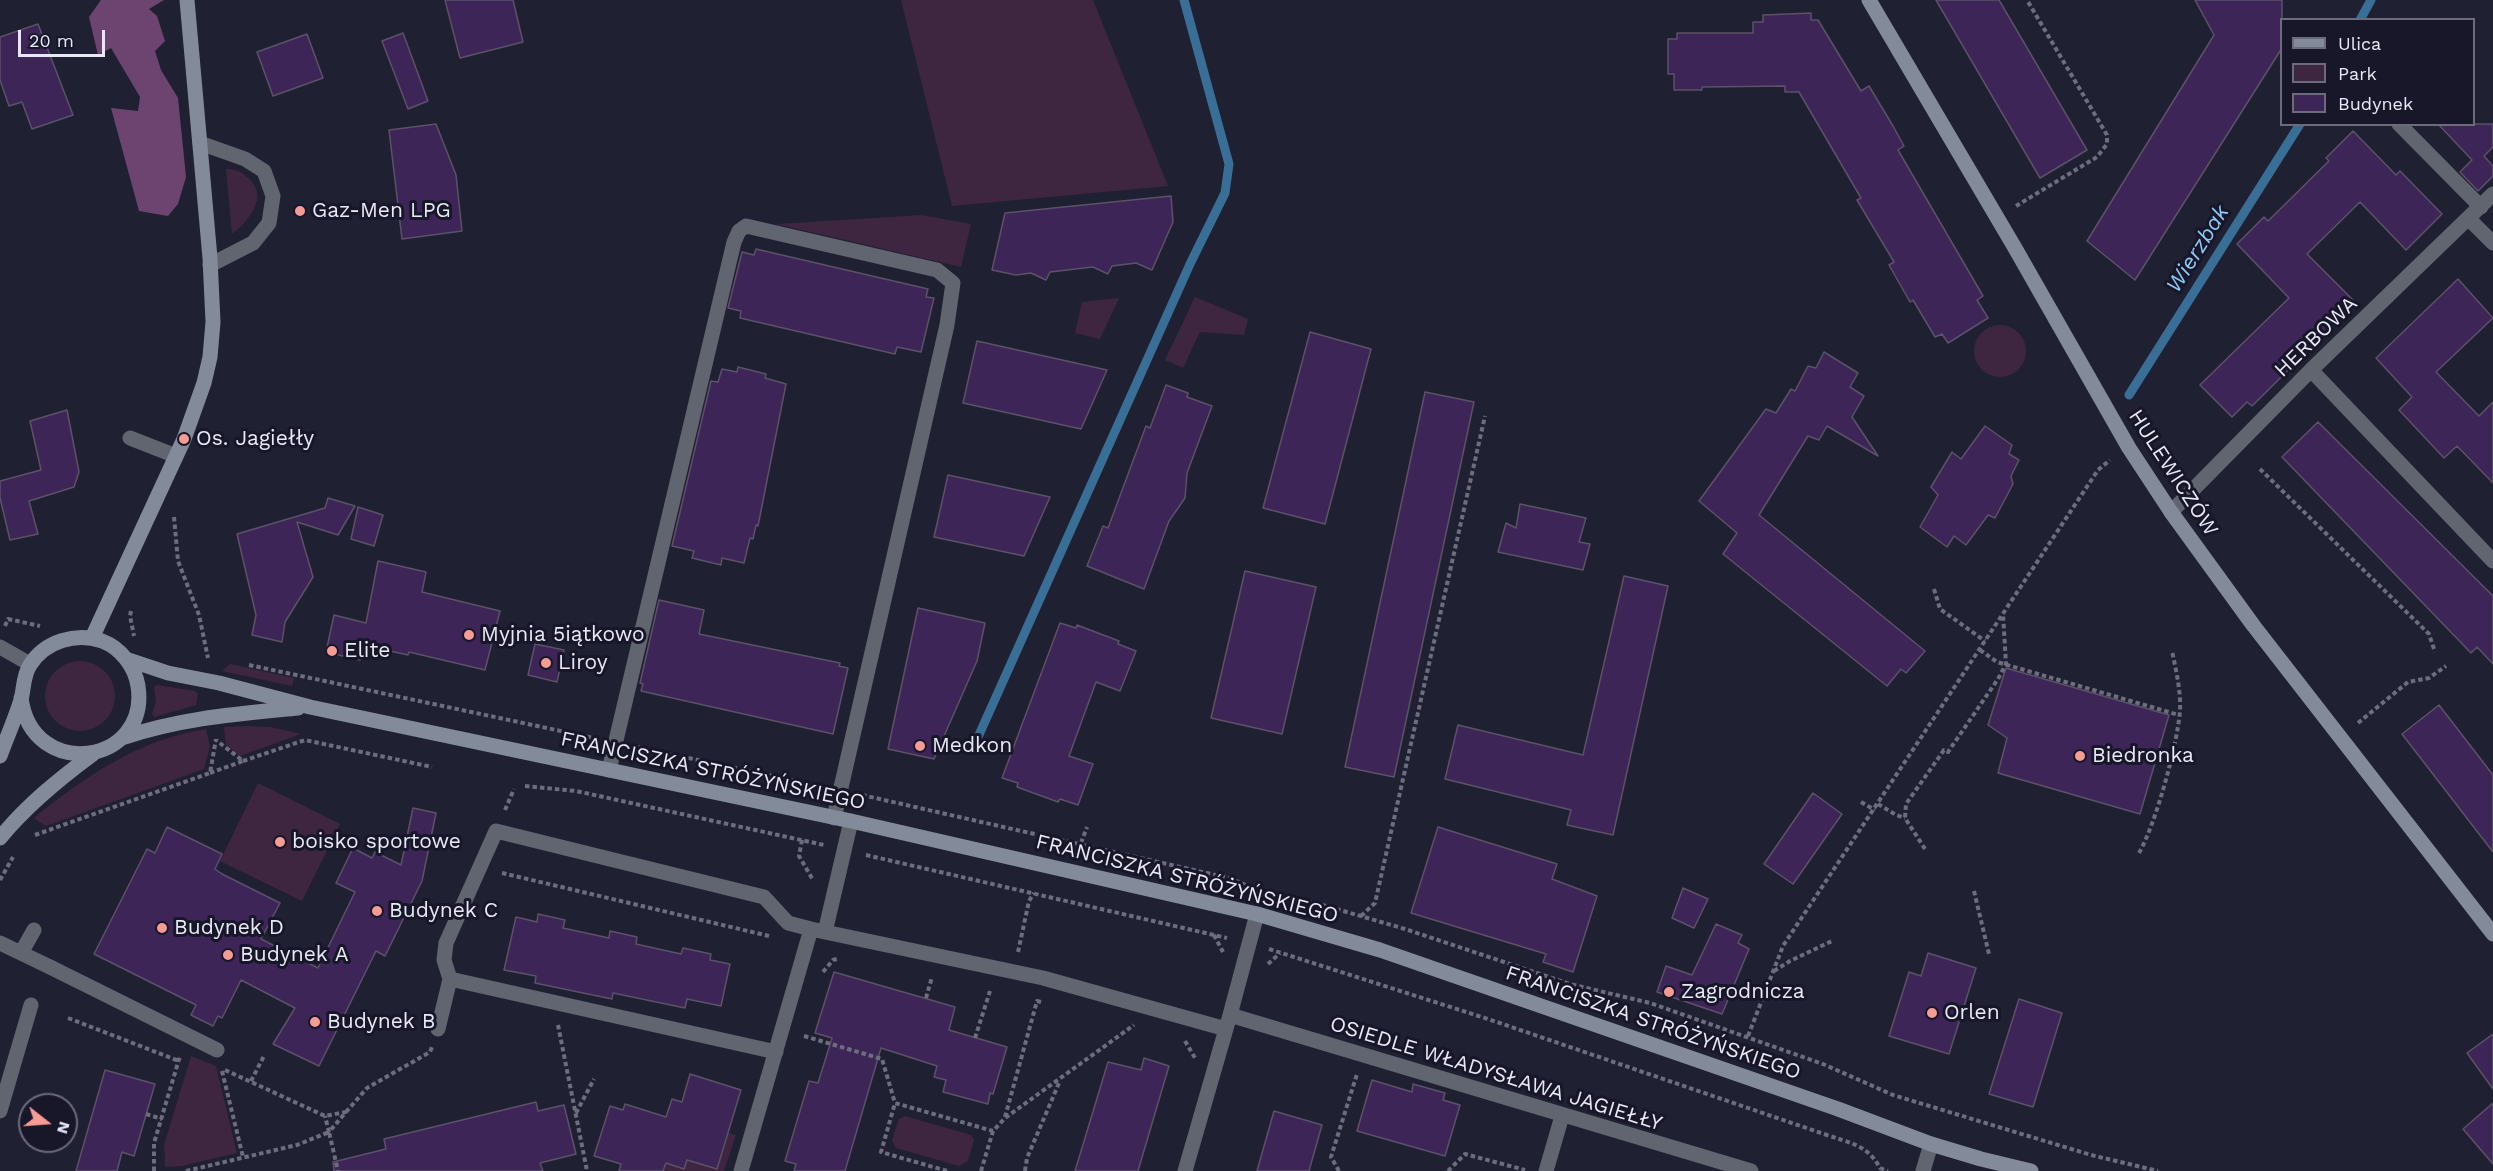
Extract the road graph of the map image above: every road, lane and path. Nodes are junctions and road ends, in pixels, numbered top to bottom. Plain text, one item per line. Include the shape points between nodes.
1 (187, 0) edge
2 (1869, 0) edge
3 (2027, 0) edge
4 (2401, 126) edge
5 (200, 143) junction
6 (2493, 194) edge
7 (2481, 207) junction
8 (2010, 210) dead end
9 (2469, 219) junction
10 (2493, 243) edge
11 (210, 265) junction
12 (2311, 370) junction
13 (1485, 416) dead end
14 (130, 438) dead end
15 (176, 456) junction
16 (2114, 457) dead end
17 (2260, 469) dead end
18 (2170, 512) junction
19 (172, 513) dead end
20 (2493, 561) edge
21 (1934, 589) dead end
22 (2002, 614) junction
23 (92, 638) junction
24 (1985, 641) junction
25 (0, 647) edge
26 (1980, 650) junction
27 (2172, 651) dead end
28 (2435, 652) dead end
29 (208, 658) dead end
30 (126, 659) junction
31 (30, 664) junction
32 (2006, 664) junction
33 (2446, 666) dead end
34 (21, 698) junction
35 (310, 707) junction
36 (2179, 715) junction
37 (2350, 715) dead end
38 (2357, 724) junction
39 (2364, 733) dead end
40 (215, 734) dead end
41 (120, 739) junction
42 (216, 740) junction
43 (94, 753) junction
44 (0, 756) edge
45 (243, 760) junction
46 (432, 767) dead end
47 (609, 770) junction
48 (210, 773) junction
49 (525, 786) dead end
50 (1861, 802) dead end
51 (1878, 804) junction
52 (1875, 810) junction
53 (834, 818) junction
54 (1905, 818) junction
55 (851, 821) junction
56 (1087, 827) dead end
57 (36, 834) dead end
58 (0, 838) edge
59 (802, 840) junction
60 (1081, 843) dead end
61 (1925, 849) dead end
62 (844, 850) junction
63 (2139, 853) dead end
64 (480, 867) junction
65 (1974, 891) dead end
66 (1034, 893) junction
67 (830, 910) junction
68 (1257, 914) junction
69 (1361, 916) dead end
70 (34, 930) dead end
71 (818, 930) junction
72 (2493, 934) edge
73 (770, 936) dead end
74 (1832, 941) dead end
75 (0, 943) edge
76 (1249, 944) junction
77 (21, 953) junction
78 (1281, 953) junction
79 (1989, 954) dead end
80 (1264, 971) dead end
81 (1014, 972) junction
82 (1773, 972) junction
83 (932, 977) dead end
84 (450, 979) junction
85 (990, 991) dead end
86 (926, 998) dead end
87 (553, 1002) junction
88 (1048, 1004) dead end
89 (31, 1005) dead end
90 (68, 1018) dead end
91 (1124, 1021) dead end
92 (1228, 1022) junction
93 (1135, 1024) junction
94 (1144, 1027) dead end
95 (438, 1029) joint
96 (187, 1035) junction
97 (804, 1036) dead end
98 (1748, 1036) dead end
99 (975, 1038) dead end
100 (1182, 1038) dead end
101 (217, 1050) dead end
102 (776, 1052) junction
103 (264, 1056) dead end
104 (1362, 1056) junction
105 (179, 1061) junction
106 (1194, 1068) dead end
107 (594, 1079) dead end
108 (1060, 1080) junction
109 (251, 1081) junction
110 (895, 1103) junction
111 (0, 1111) edge
112 (346, 1112) junction
113 (575, 1113) junction
114 (146, 1114) dead end
115 (325, 1116) junction
116 (1562, 1116) junction
117 (1005, 1118) junction
118 (162, 1119) junction
119 (1990, 1125) dead end
120 (993, 1131) junction
121 (329, 1132) junction
122 (1931, 1144) junction
123 (243, 1157) junction
124 (154, 1171) edge
125 (186, 1171) edge
126 (338, 1171) edge
127 (587, 1171) edge
128 (741, 1171) edge
129 (947, 1171) edge
130 (981, 1171) edge
131 (1025, 1171) edge
132 (1185, 1171) edge
133 (1339, 1171) edge
134 (1448, 1171) edge
135 (1529, 1171) edge
136 (1546, 1171) edge
137 (1751, 1171) edge
138 (1888, 1171) edge
139 (1923, 1171) edge
140 (2031, 1171) edge
141 (2158, 1171) edge

1 - 5 street
2 - 18 street, HULEWICZÓW via 2128,448
3 - 8 path via 2107,135 2107,144 2097,157
4 - 7 street
5 - 11 street
5 - 11 street via 264,171 273,196 269,223 254,243
6 - 7 street, HERBOWA
7 - 9 street, HERBOWA
9 - 10 street
9 - 12 street, HERBOWA
11 - 15 street via 210,357
12 - 18 street, HERBOWA
12 - 20 street
13 - 69 path via 1375,903
14 - 15 street
15 - 23 street
16 - 22 path via 2098,470
17 - 28 path via 2429,634
18 - 72 street, HULEWICZÓW
19 - 29 path via 180,568 199,615
21 - 24 path via 1940,609
22 - 24 path
22 - 32 path
23 - 30 street via 112,646
23 - 31 street via 74,637 57,642
24 - 26 path
25 - 31 street
26 - 32 path
26 - 51 path
27 - 36 path
30 - 35 street, FRANCISZKA STRÓŻYŃSKIEGO
30 - 41 street via 136,678 139,700 133,722
31 - 34 street
32 - 36 path
32 - 54 path via 1948,753 1944,750 1906,804
33 - 38 path via 2429,678 2408,682
34 - 43 street via 27,723 44,743 68,753
34 - 44 street
35 - 41 street, FRANCISZKA STRÓŻYŃSKIEGO via 211,716 158,726
35 - 47 street, FRANCISZKA STRÓŻYŃSKIEGO
36 - 63 path via 2148,838
37 - 38 path
38 - 39 path
40 - 42 path
41 - 43 street
42 - 45 path
42 - 48 path
43 - 58 street via 56,781
45 - 46 path via 305,740
45 - 48 path
47 - 53 street, FRANCISZKA STRÓŻYŃSKIEGO
47 - 53 street via 734,242 746,226 938,270 953,283 947,325
48 - 57 path
49 - 59 path via 576,791
50 - 52 path
51 - 52 path
51 - 54 path
52 - 82 path via 1783,946
53 - 55 street, FRANCISZKA STRÓŻYŃSKIEGO
54 - 61 path
55 - 62 street
55 - 68 street, FRANCISZKA STRÓŻYŃSKIEGO
56 - 60 path
59 - 62 path
59 - 67 path via 800,856
62 - 66 path
62 - 67 street
64 - 71 street, OSIEDLE WŁADYSŁAWA JAGIEŁŁY via 496,831 764,897 788,923
64 - 73 path
64 - 84 street, OSIEDLE WŁADYSŁAWA JAGIEŁŁY via 446,943 444,960
65 - 79 path
66 - 76 path
66 - 81 path
67 - 71 street
68 - 76 street
68 - 122 street, FRANCISZKA STRÓŻYŃSKIEGO via 1380,950
70 - 77 street
71 - 81 street, OSIEDLE WŁADYSŁAWA JAGIEŁŁY
71 - 102 street
74 - 82 path
75 - 77 street
76 - 78 path
76 - 92 street
77 - 96 street
78 - 80 path
78 - 138 path via 1824,1134 1864,1149 1873,1155 1880,1168
81 - 92 street, OSIEDLE WŁADYSŁAWA JAGIEŁŁY
82 - 98 path
83 - 86 path
84 - 87 street
84 - 95 street, OSIEDLE WŁADYSŁAWA JAGIEŁŁY
85 - 99 path
87 - 102 street
87 - 113 path
88 - 117 path via 1037,1001
89 - 111 street
90 - 105 path
91 - 93 path
92 - 104 street, OSIEDLE WŁADYSŁAWA JAGIEŁŁY
92 - 132 street
93 - 94 path
93 - 108 path
95 - 112 path via 430,1052 367,1088
96 - 101 street
96 - 105 path
97 - 110 path via 882,1059
100 - 106 path via 1195,1057
102 - 128 street
103 - 109 path
104 - 116 street, OSIEDLE WŁADYSŁAWA JAGIEŁŁY
104 - 133 path via 1331,1157
105 - 118 path
107 - 113 path
108 - 117 path
108 - 131 path
109 - 115 path
109 - 123 path via 221,1068
110 - 120 path
110 - 129 path via 881,1152
112 - 115 path
112 - 121 path
113 - 127 path
114 - 118 path
115 - 121 path
116 - 136 street
116 - 137 street, OSIEDLE WŁADYSŁAWA JAGIEŁŁY
117 - 120 path
118 - 124 path via 154,1143
119 - 141 path
120 - 130 path
121 - 123 path
121 - 126 path
122 - 139 street
122 - 140 street, FRANCISZKA STRÓŻYŃSKIEGO
123 - 125 path
134 - 135 path via 1465,1154

